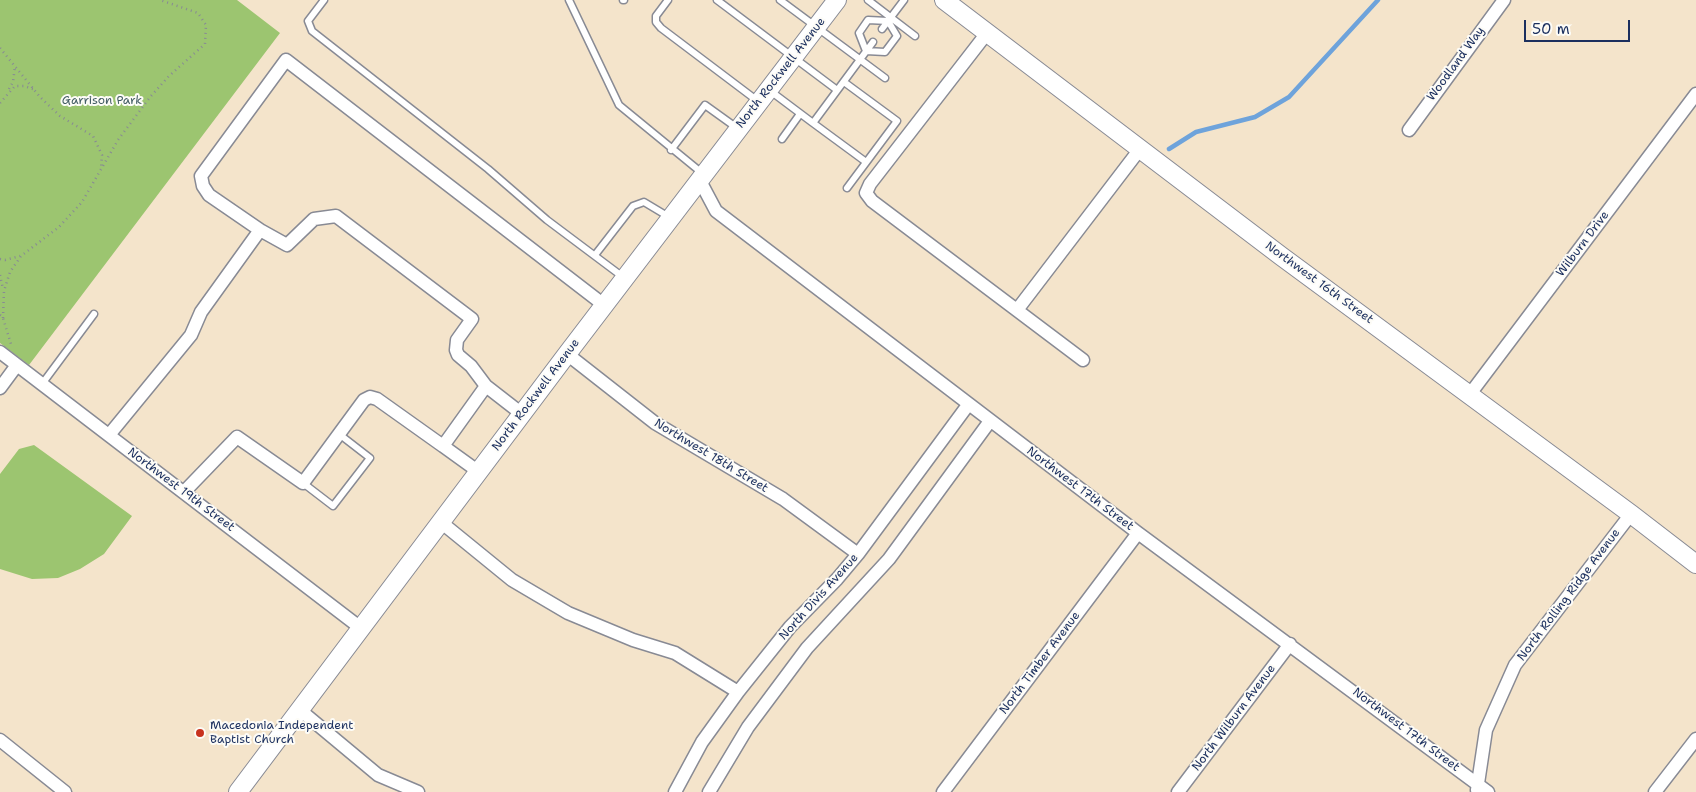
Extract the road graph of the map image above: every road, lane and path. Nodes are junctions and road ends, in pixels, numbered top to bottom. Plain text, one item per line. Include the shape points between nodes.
1 (160, 0) edge
2 (324, 0) edge
3 (569, 0) edge
4 (668, 0) edge
5 (717, 0) edge
6 (780, 0) edge
7 (837, 0) edge
8 (868, 0) edge
9 (904, 0) edge
10 (944, 0) edge
11 (1498, 2) edge
12 (889, 19) junction
13 (816, 27) junction
14 (882, 29) dead end
15 (987, 33) junction
16 (916, 36) dead end
17 (873, 42) dead end
18 (0, 48) edge
19 (866, 51) junction
20 (793, 57) junction
21 (860, 59) junction
22 (15, 66) junction
23 (885, 78) dead end
24 (844, 82) junction
25 (34, 90) junction
26 (837, 90) junction
27 (9, 91) junction
28 (1696, 94) edge
29 (763, 96) junction
30 (0, 103) edge
31 (800, 114) junction
32 (813, 124) junction
33 (738, 129) junction
34 (1409, 130) dead end
35 (782, 139) dead end
36 (1140, 149) junction
37 (671, 150) junction
38 (866, 162) junction
39 (101, 168) junction
40 (701, 177) junction
41 (847, 188) dead end
42 (670, 218) junction
43 (260, 230) junction
44 (595, 255) junction
45 (21, 256) junction
46 (0, 259) edge
47 (0, 275) edge
48 (625, 278) junction
49 (4, 291) junction
50 (604, 305) junction
51 (1017, 310) junction
52 (94, 314) dead end
53 (1, 316) edge
54 (12, 344) dead end
55 (0, 352) edge
56 (566, 354) junction
57 (1082, 360) dead end
58 (17, 365) junction
59 (42, 384) junction
60 (486, 386) junction
61 (0, 388) edge
62 (1470, 394) junction
63 (968, 405) junction
64 (522, 414) junction
65 (990, 422) junction
66 (339, 434) junction
67 (109, 435) junction
68 (443, 446) junction
69 (479, 472) junction
70 (303, 483) junction
71 (184, 492) junction
72 (1631, 514) junction
73 (442, 523) junction
74 (1138, 533) junction
75 (858, 554) junction
76 (1696, 564) edge
77 (362, 629) junction
78 (1290, 644) junction
79 (738, 692) junction
80 (300, 710) junction
81 (1696, 739) edge
82 (0, 740) edge
83 (1477, 788) edge
84 (65, 792) edge
85 (238, 792) edge
86 (418, 792) edge
87 (675, 792) edge
88 (709, 792) edge
89 (943, 792) edge
90 (1178, 792) edge
91 (1488, 792) edge
92 (1655, 792) edge

1 - 39 path via 198,13 206,25 205,44 151,96
2 - 44 lane via 308,20 312,32
3 - 37 lane via 619,105
4 - 29 lane via 656,16 661,28
5 - 20 lane
6 - 13 lane
7 - 13 main road, North Rockwell Avenue
8 - 12 lane
9 - 12 lane
10 - 15 main road, Northwest 16th Street
11 - 34 street, Woodland Way
12 - 14 lane
12 - 16 lane
12 - 19 lane via 868,20 859,33
12 - 19 lane via 896,36 885,52
13 - 20 main road, North Rockwell Avenue
13 - 21 lane
15 - 36 main road, Northwest 16th Street
15 - 51 street via 866,193 872,201
17 - 19 lane
18 - 22 path
19 - 21 lane
20 - 26 lane
20 - 29 main road, North Rockwell Avenue
21 - 23 lane
21 - 24 lane
22 - 25 path
22 - 27 path
24 - 26 lane
24 - 38 lane via 897,122
25 - 27 path via 15,86
25 - 39 path via 60,116 93,136 102,155
26 - 32 lane
27 - 30 path
28 - 62 street, Wilburn Drive
29 - 31 lane
29 - 33 main road, North Rockwell Avenue
31 - 32 lane
31 - 35 lane
32 - 38 lane
33 - 37 lane via 705,105
33 - 40 main road, North Rockwell Avenue
36 - 51 street
36 - 62 main road, Northwest 16th Street
37 - 40 lane
38 - 41 lane
39 - 45 path via 82,202 59,227
40 - 42 main road, North Rockwell Avenue
40 - 63 street, Northwest 17th Street via 716,211
42 - 44 lane via 644,202 634,206
42 - 48 main road, North Rockwell Avenue
43 - 50 street via 210,196 201,176 286,60
43 - 60 street via 287,245 314,219 336,216 472,319 457,340 456,350
43 - 67 street via 201,312 191,335
44 - 48 lane
45 - 46 path
45 - 49 path via 10,272
47 - 49 path
48 - 50 main road, North Rockwell Avenue
49 - 53 path
50 - 56 main road, North Rockwell Avenue
51 - 57 street
52 - 59 lane
53 - 54 path
55 - 58 street, Northwest 19th Street
56 - 64 main road, North Rockwell Avenue
56 - 75 street, Northwest 18th Street via 655,423 783,499
58 - 59 street, Northwest 19th Street
58 - 61 street
59 - 67 street, Northwest 19th Street
60 - 64 street
60 - 68 street
62 - 72 main road, Northwest 16th Street
63 - 65 street, Northwest 17th Street
63 - 75 street, North Divis Avenue
64 - 69 main road, North Rockwell Avenue
65 - 74 street, Northwest 17th Street
65 - 88 street, North Divis Avenue via 889,559 807,648 748,727
66 - 68 street via 364,400 370,397
66 - 70 street
66 - 70 lane via 370,458 333,506
67 - 71 street, Northwest 19th Street
68 - 69 street
69 - 73 main road, North Rockwell Avenue
70 - 71 street via 237,437
71 - 77 street, Northwest 19th Street
72 - 76 main road, Northwest 16th Street
72 - 83 street, North Rolling Ridge Avenue via 1515,665 1486,730
73 - 77 main road, North Rockwell Avenue
73 - 79 street via 512,580 568,613 633,640 675,653
74 - 78 street, Northwest 17th Street
74 - 89 street, North Timber Avenue
75 - 79 street, North Divis Avenue via 790,627
77 - 80 main road, North Rockwell Avenue
78 - 83 street, Northwest 17th Street
78 - 90 street, North Wilburn Avenue
79 - 87 street, North Divis Avenue via 702,742
80 - 85 main road, North Rockwell Avenue
80 - 86 street via 378,775
81 - 92 street
82 - 84 street
83 - 91 street, Northwest 17th Street

